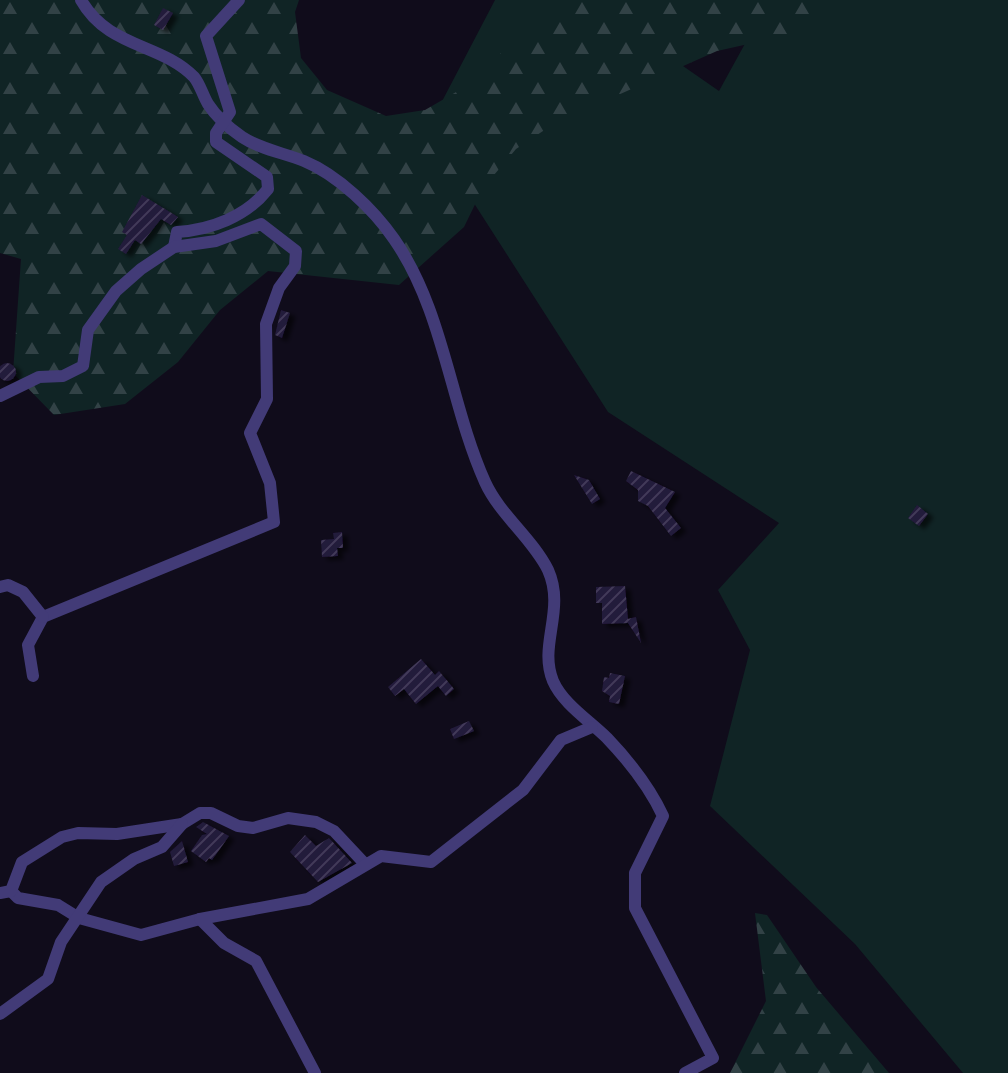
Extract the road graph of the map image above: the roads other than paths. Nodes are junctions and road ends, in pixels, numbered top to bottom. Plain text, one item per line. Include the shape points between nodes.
1 (81, 0) edge
2 (239, 0) edge
3 (223, 123) junction
4 (174, 247) junction
5 (0, 396) edge
6 (0, 587) edge
7 (43, 617) junction
8 (33, 676) dead end
9 (592, 727) junction
10 (182, 824) junction
11 (365, 864) junction
12 (5, 892) edge
13 (79, 918) junction
14 (200, 919) junction
15 (0, 1014) edge
16 (315, 1073) edge
17 (685, 1073) edge

1 - 3 street via 108,31 194,77
2 - 3 street via 206,36 230,112
3 - 4 street via 216,142 267,177 268,189 223,223 205,231 177,232
3 - 9 street via 246,140 329,175 395,240 434,322 487,487 548,570 554,597 549,666 554,684
4 - 5 street via 116,291 88,330 83,366 63,376 39,377
4 - 7 street via 216,241 261,224 296,251 295,266 279,288 266,324 267,399 250,433 270,483 274,522
6 - 7 street via 23,592
7 - 8 street via 28,645
9 - 11 street via 561,740 523,790 431,862 381,856
9 - 17 street via 615,747 663,816 635,873 635,908 713,1058
10 - 11 street via 200,813 253,828 302,818 334,831
10 - 12 street via 62,837 22,862
10 - 13 street via 162,847 101,882
11 - 14 street via 308,899
12 - 13 street via 58,905
13 - 14 street via 141,935
13 - 15 street via 61,942 48,979
14 - 16 street via 224,943 256,961

